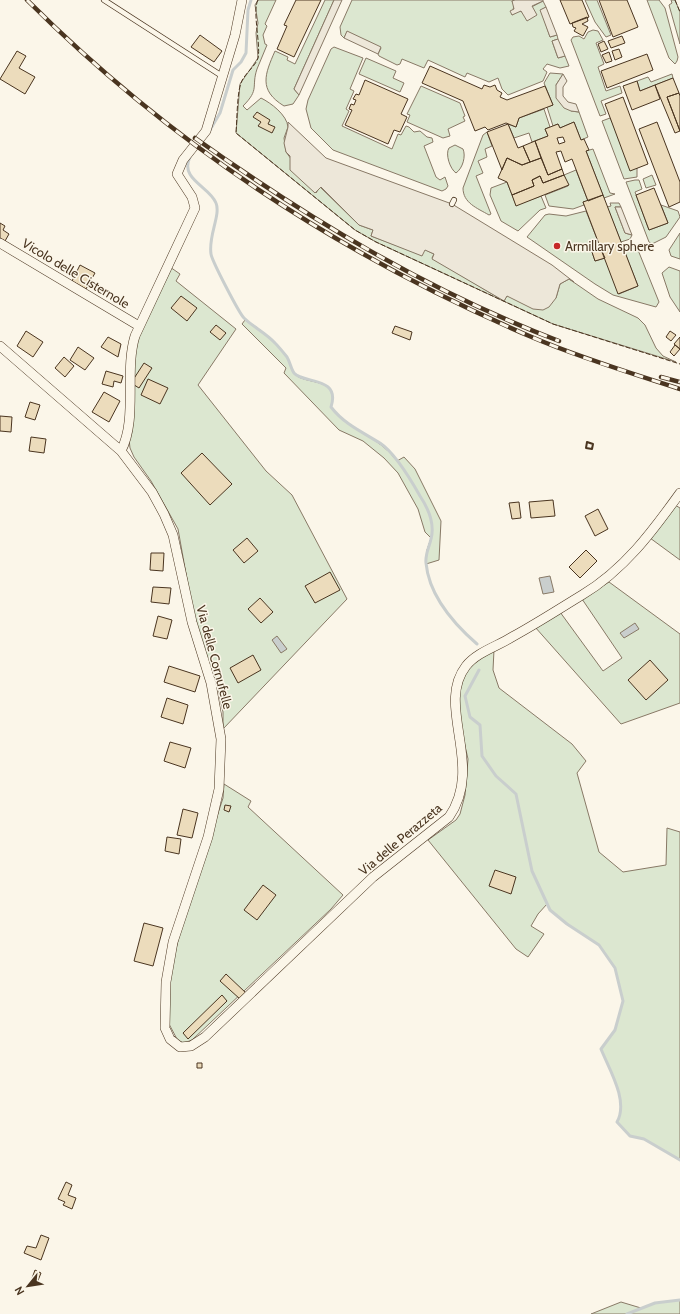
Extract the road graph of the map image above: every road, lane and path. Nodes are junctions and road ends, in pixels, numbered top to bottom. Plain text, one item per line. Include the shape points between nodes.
1 (104, 0) edge
2 (242, 0) edge
3 (222, 76) junction
4 (0, 243) edge
5 (139, 326) junction
6 (0, 346) edge
7 (121, 451) junction
8 (680, 493) edge
9 (209, 1033) joint

1 - 3 lane
2 - 3 street, Vicolo delle Cisternole
3 - 5 street, Vicolo delle Cisternole via 206,131 183,160 177,174 192,197 195,208
4 - 5 street, Vicolo delle Cisternole
5 - 7 street, Vicolo delle Cisternole via 133,347 127,435
6 - 7 street, Via delle Cornufelle
7 - 9 street, Via delle Cornufelle via 152,492 170,527 189,610 210,677 219,721 221,762 217,800 171,950 165,1017 168,1037 180,1047 191,1046
8 - 9 street, Via delle Perazzeta via 640,546 606,579 468,663 460,678 455,703 464,759 463,780 458,800 449,817 368,881

